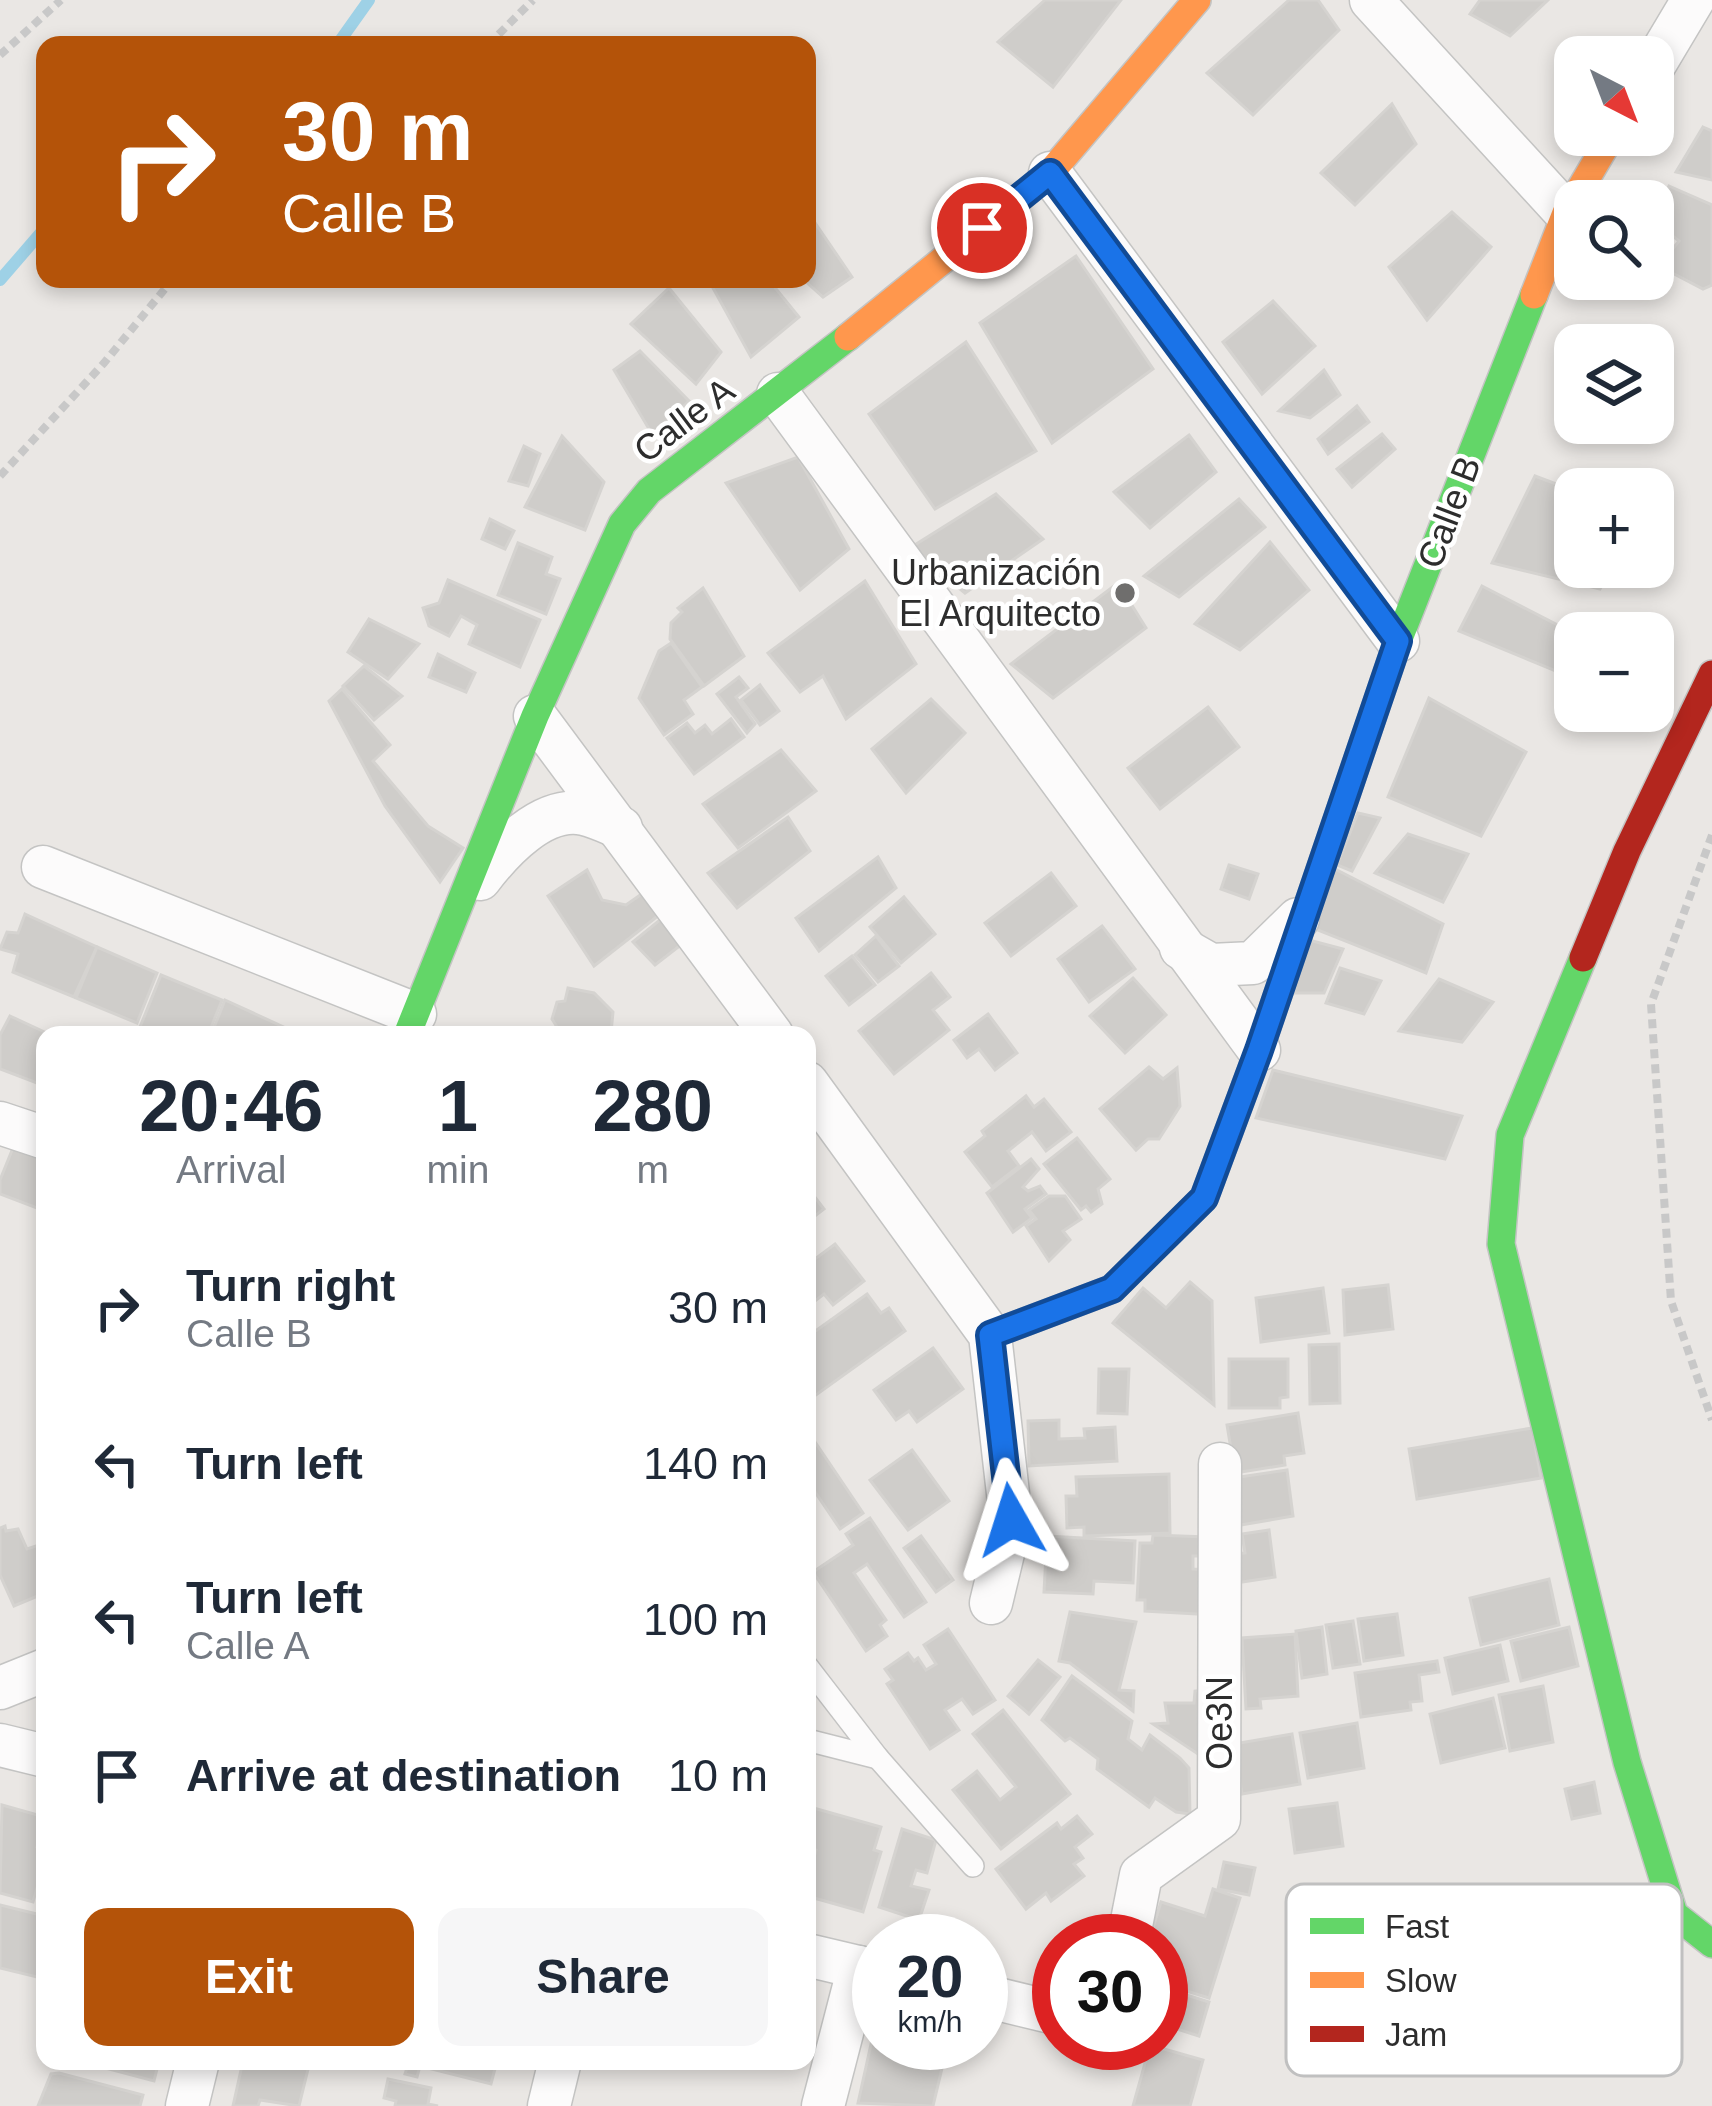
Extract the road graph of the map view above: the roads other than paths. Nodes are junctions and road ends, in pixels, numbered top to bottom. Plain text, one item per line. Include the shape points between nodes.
1 (1197, 0) edge
2 (1371, 0) edge
3 (1693, 0) edge
4 (1672, 36) edge
5 (1050, 173) junction
6 (1554, 201) edge
7 (1554, 241) edge
8 (778, 394) junction
9 (1398, 641) junction
10 (1712, 674) edge
11 (535, 716) junction
12 (621, 828) junction
13 (43, 867) dead end
14 (465, 898) junction
15 (1307, 909) junction
16 (1181, 948) junction
17 (411, 1024) edge
18 (765, 1026) edge
19 (1259, 1050) junction
20 (816, 1095) edge
21 (0, 1123) edge
22 (36, 1135) edge
23 (990, 1335) junction
24 (1220, 1464) dead end
25 (991, 1603) dead end
26 (36, 1674) edge
27 (816, 1678) edge
28 (0, 1688) edge
29 (816, 1742) edge
30 (0, 1745) edge
31 (36, 1754) edge
32 (878, 1758) junction
33 (973, 1866) dead end
34 (1665, 1884) edge
35 (1133, 1914) edge
36 (1682, 1920) edge
37 (1712, 1944) edge
38 (816, 1957) edge
39 (852, 1965) edge
40 (852, 2020) edge
41 (196, 2070) edge
42 (558, 2070) edge
43 (187, 2106) edge
44 (549, 2106) edge
45 (823, 2106) edge

1 - 5 street, Calle A
2 - 6 street
3 - 4 street
5 - 8 street, Calle A
5 - 9 street
7 - 9 street, Calle B
8 - 11 street, Calle A via 649,491 622,524
8 - 16 street
9 - 15 street, Calle B
10 - 34 street via 1627,851 1510,1136 1501,1244 1627,1762
11 - 12 street
11 - 14 street, Calle A
12 - 14 street via 580,813 551,817 503,849
12 - 18 street
13 - 17 street
14 - 17 street, Calle A
15 - 16 street via 1253,963 1211,965
15 - 19 street, Calle B
16 - 19 street
19 - 23 street, Calle B via 1204,1198 1112,1289
20 - 23 street
21 - 22 street
23 - 25 street via 1011,1520
24 - 35 street, Oe3N via 1219,1819 1141,1874
26 - 28 street
27 - 32 lane
29 - 32 lane
30 - 31 street
32 - 33 lane
36 - 37 street
38 - 39 street
40 - 45 street
41 - 43 street
42 - 44 street

